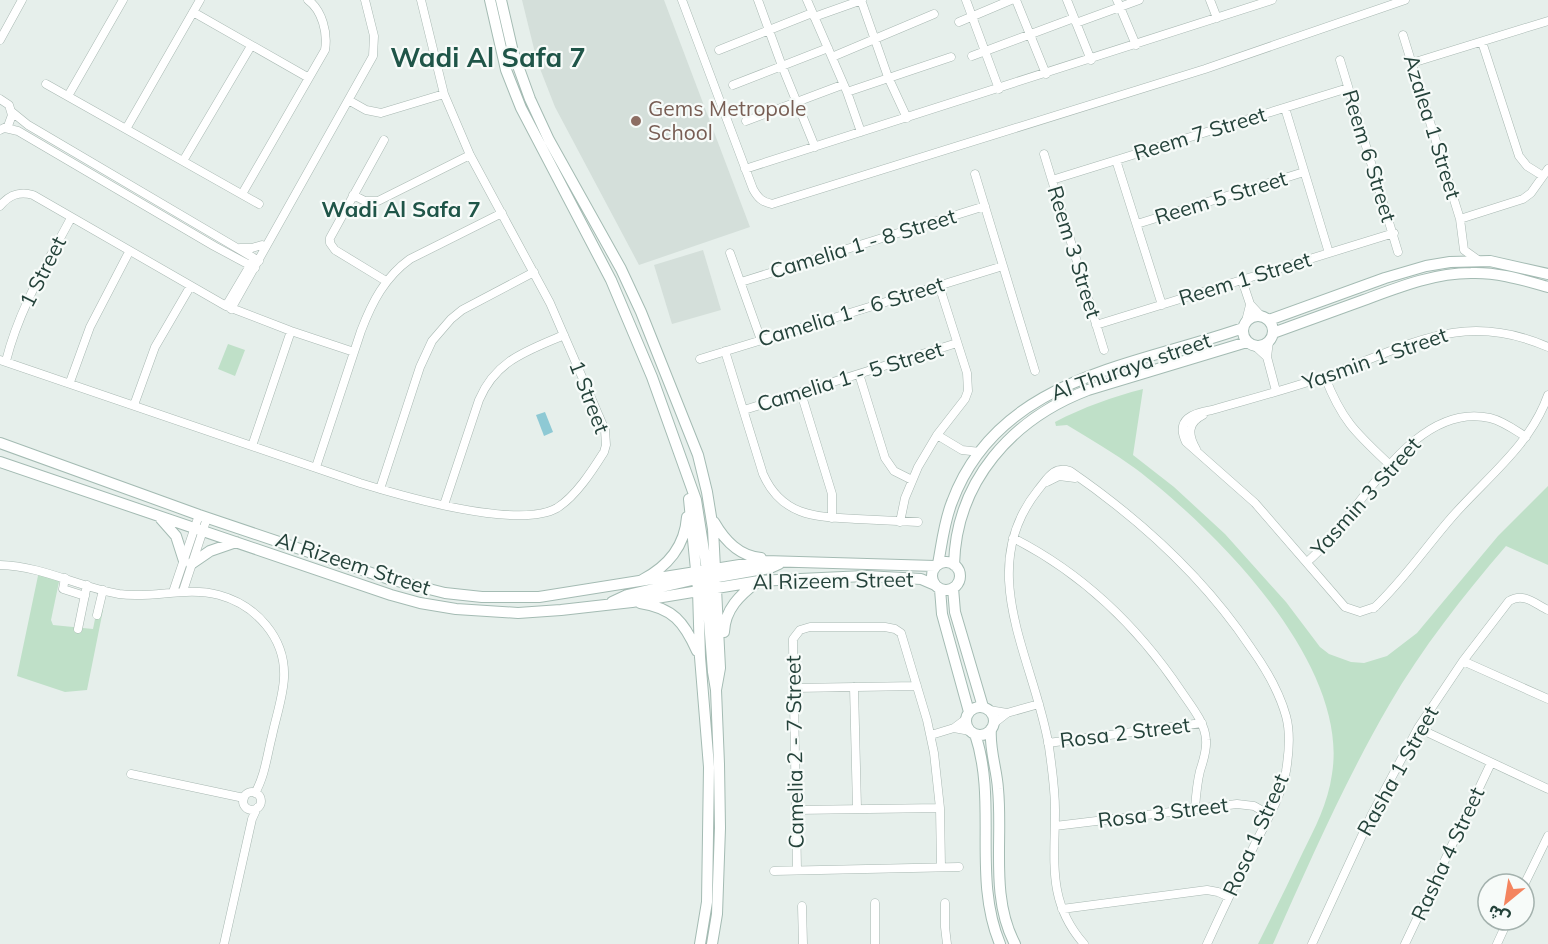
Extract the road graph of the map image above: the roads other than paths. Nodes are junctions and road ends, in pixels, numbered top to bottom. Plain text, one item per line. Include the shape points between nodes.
1 (22, 0) edge
2 (123, 0) edge
3 (200, 0) edge
4 (308, 0) edge
5 (365, 0) edge
6 (421, 0) edge
7 (490, 0) edge
8 (501, 0) edge
9 (682, 0) edge
10 (758, 0) edge
11 (807, 0) edge
12 (861, 0) edge
13 (966, 0) edge
14 (1011, 0) edge
15 (1016, 0) edge
16 (1067, 0) edge
17 (1139, 0) edge
18 (1210, 0) edge
19 (1272, 0) edge
20 (1405, 0) edge
21 (1263, 1) edge
22 (1118, 4) edge
23 (193, 12) junction
24 (934, 14) dead end
25 (813, 15) junction
26 (972, 16) junction
27 (1217, 18) junction
28 (1075, 21) junction
29 (1548, 21) edge
30 (959, 22) dead end
31 (770, 31) junction
32 (1030, 35) junction
33 (1403, 35) dead end
34 (874, 38) junction
35 (0, 39) edge
36 (1482, 42) junction
37 (1136, 45) junction
38 (251, 46) junction
39 (828, 48) junction
40 (719, 50) dead end
41 (986, 51) junction
42 (972, 56) dead end
43 (832, 57) junction
44 (951, 57) dead end
45 (1090, 60) junction
46 (1340, 60) dead end
47 (1412, 63) junction
48 (782, 66) junction
49 (1046, 74) junction
50 (888, 77) junction
51 (309, 78) junction
52 (45, 84) dead end
53 (733, 85) dead end
54 (844, 88) junction
55 (1348, 88) junction
56 (999, 89) junction
57 (444, 94) junction
58 (68, 96) junction
59 (0, 99) edge
60 (350, 101) junction
61 (797, 102) junction
62 (1285, 108) junction
63 (12, 112) junction
64 (907, 118) junction
65 (746, 121) dead end
66 (2, 129) edge
67 (126, 129) junction
68 (861, 132) junction
69 (384, 140) dead end
70 (815, 147) junction
71 (1044, 154) dead end
72 (470, 155) junction
73 (1116, 160) junction
74 (183, 161) junction
75 (745, 169) junction
76 (1548, 169) edge
77 (1304, 172) junction
78 (975, 174) dead end
79 (1543, 177) junction
80 (1052, 180) junction
81 (242, 194) junction
82 (353, 195) junction
83 (259, 204) dead end
84 (0, 206) edge
85 (985, 206) junction
86 (286, 211) junction
87 (502, 213) junction
88 (71, 218) junction
89 (1460, 219) junction
90 (1137, 224) junction
91 (1394, 233) junction
92 (262, 245) junction
93 (237, 247) junction
94 (1464, 250) junction
95 (129, 252) junction
96 (1398, 252) dead end
97 (227, 253) junction
98 (730, 253) dead end
99 (1329, 253) junction
100 (1478, 260) junction
101 (1450, 262) junction
102 (255, 263) junction
103 (1003, 266) junction
104 (534, 272) junction
105 (1548, 274) edge
106 (242, 278) junction
107 (1242, 280) junction
108 (386, 281) junction
109 (741, 282) junction
110 (939, 285) junction
111 (190, 287) junction
112 (1548, 287) edge
113 (1162, 304) junction
114 (1250, 304) junction
115 (229, 308) junction
116 (1264, 318) junction
117 (1096, 325) junction
118 (1245, 325) junction
119 (291, 332) junction
120 (564, 334) junction
121 (1271, 337) junction
122 (761, 340) junction
123 (957, 344) junction
124 (1251, 344) junction
125 (1548, 345) edge
126 (1104, 350) dead end
127 (725, 351) junction
128 (354, 352) junction
129 (1267, 357) junction
130 (700, 359) dead end
131 (3, 361) edge
132 (1035, 371) dead end
133 (859, 374) junction
134 (1325, 376) junction
135 (70, 382) junction
136 (1276, 391) junction
137 (801, 393) junction
138 (1548, 395) edge
139 (134, 405) junction
140 (744, 410) junction
141 (937, 435) junction
142 (1527, 437) junction
143 (0, 443) edge
144 (252, 446) junction
145 (0, 448) edge
146 (14, 448) junction
147 (957, 448) junction
148 (980, 452) junction
149 (0, 462) edge
150 (1390, 465) junction
151 (316, 467) junction
152 (968, 469) junction
153 (912, 480) junction
154 (687, 481) junction
155 (380, 489) junction
156 (444, 505) junction
157 (156, 515) junction
158 (203, 516) junction
159 (832, 518) junction
160 (712, 519) junction
161 (900, 522) junction
162 (918, 522) dead end
163 (199, 529) junction
164 (1013, 538) junction
165 (236, 542) junction
166 (784, 561) junction
167 (187, 562) junction
168 (1308, 562) junction
169 (866, 564) junction
170 (0, 565) edge
171 (888, 565) junction
172 (937, 565) junction
173 (954, 565) junction
174 (866, 576) junction
175 (887, 577) junction
176 (66, 578) junction
177 (707, 578) junction
178 (759, 581) junction
179 (637, 583) junction
180 (87, 585) junction
181 (937, 587) junction
182 (954, 588) junction
183 (102, 590) junction
184 (183, 591) junction
185 (173, 592) junction
186 (85, 596) junction
187 (632, 602) junction
188 (606, 605) junction
189 (1545, 608) edge
190 (97, 615) dead end
191 (78, 629) dead end
192 (700, 657) junction
193 (1463, 661) junction
194 (917, 686) junction
195 (854, 687) junction
196 (794, 688) junction
197 (716, 690) junction
198 (1548, 699) edge
199 (1039, 704) junction
200 (986, 709) junction
201 (1006, 713) junction
202 (967, 716) junction
203 (1202, 723) junction
204 (992, 727) junction
205 (954, 728) junction
206 (1418, 728) junction
207 (972, 732) junction
208 (931, 735) junction
209 (1048, 743) junction
210 (1491, 763) junction
211 (131, 774) dead end
212 (1548, 789) edge
213 (255, 793) junction
214 (244, 798) junction
215 (248, 808) junction
216 (257, 808) junction
217 (857, 808) junction
218 (940, 808) junction
219 (1195, 808) junction
220 (796, 810) junction
221 (1270, 815) junction
222 (251, 823) junction
223 (1055, 826) junction
224 (1548, 836) edge
225 (941, 867) junction
226 (959, 867) dead end
227 (796, 870) junction
228 (774, 871) dead end
229 (1530, 872) edge
230 (1229, 897) junction
231 (875, 903) dead end
232 (945, 903) dead end
233 (802, 906) dead end
234 (1062, 909) junction
235 (1314, 942) edge
236 (224, 944) edge
237 (700, 944) edge
238 (712, 944) edge
239 (803, 944) edge
240 (875, 944) edge
241 (947, 944) edge
242 (1000, 944) edge
243 (1015, 944) edge
244 (1084, 944) edge
245 (1207, 944) edge
246 (1405, 944) edge

1 - 35 street
2 - 58 street
3 - 23 street
4 - 51 street via 320,13 326,44
5 - 60 street via 374,36 373,56
6 - 57 street, 1 Street
7 - 154 street via 513,89 622,304 660,398
8 - 160 street via 513,52 538,117 621,268 653,341 698,455
9 - 75 street
10 - 31 street
11 - 25 street
12 - 25 street
12 - 34 street
13 - 26 street
14 - 26 street
15 - 32 street
16 - 28 street
17 - 22 street
18 - 27 street
19 - 21 street
20 - 75 street via 1205,69 772,204 757,197
21 - 27 street
22 - 28 street
22 - 37 street
23 - 38 street
23 - 67 street
24 - 34 street
25 - 31 street
25 - 39 street
26 - 30 street
26 - 41 street
27 - 37 street
28 - 32 street
28 - 45 street
29 - 36 street
31 - 40 street
31 - 48 street
32 - 41 street
32 - 49 street
33 - 47 street, Azalea 1 Street
34 - 43 street
34 - 50 street
36 - 47 street
36 - 79 street via 1519,156
37 - 45 street
38 - 51 street
38 - 74 street
39 - 43 street
39 - 48 street
41 - 42 street
41 - 56 street
43 - 54 street
44 - 50 street
45 - 49 street
46 - 55 street, Reem 6 Street
47 - 89 street, Azalea 1 Street
48 - 53 street
48 - 61 street
49 - 56 street
50 - 54 street
50 - 64 street
51 - 81 street
52 - 58 street
54 - 61 street
54 - 68 street
55 - 62 street, Reem 7 Street
55 - 91 street, Reem 6 Street
56 - 64 street
57 - 60 street via 381,113
57 - 72 street, 1 Street
58 - 67 street
59 - 63 street
60 - 86 street
61 - 65 street
61 - 70 street
62 - 73 street, Reem 7 Street
62 - 77 street
63 - 66 street
63 - 93 street
64 - 68 street
66 - 97 street via 18,131
67 - 74 street
68 - 70 street
69 - 82 street
70 - 75 street
71 - 80 street, Reem 3 Street
72 - 82 street via 378,201 365,201
72 - 87 street, 1 Street
73 - 80 street, Reem 7 Street
73 - 90 street
74 - 81 street
76 - 79 street
77 - 90 street, Reem 5 Street
77 - 99 street
78 - 85 street
79 - 89 street via 1523,199
80 - 117 street, Reem 3 Street
81 - 83 street
82 - 108 street via 330,243
84 - 88 street, 1 Street via 12,195 26,193
85 - 103 street
85 - 109 street, Camelia 1 - 8 Street
86 - 92 street
86 - 102 street
87 - 104 street, 1 Street
87 - 108 street via 410,259
88 - 95 street, 1 Street
88 - 131 street, 1 Street via 30,294
89 - 94 street, Azalea 1 Street
90 - 113 street
91 - 96 street, Reem 6 Street
91 - 99 street, Reem 1 Street
92 - 93 street
92 - 102 street
93 - 102 street
94 - 100 street
94 - 101 street
95 - 111 street, 1 Street
95 - 135 street via 90,327
97 - 102 street
97 - 106 street via 238,264
98 - 109 street, Camelia 1 - 8 Street
99 - 107 street, Reem 1 Street
100 - 101 street
100 - 105 street
101 - 116 street via 1385,278
102 - 106 street
102 - 115 street
103 - 110 street, Camelia 1 - 6 Street
103 - 132 street
104 - 120 street, 1 Street
104 - 155 street via 462,310 432,341
106 - 115 street
107 - 113 street, Reem 1 Street
107 - 114 street
108 - 128 street via 366,317
109 - 122 street, Camelia 1 - 8 Street
110 - 122 street, Camelia 1 - 6 Street
110 - 123 street
111 - 115 street, 1 Street
111 - 139 street via 155,347
112 - 121 street via 1491,273 1451,274 1389,291
113 - 117 street, Reem 1 Street
114 - 116 street
114 - 118 street
115 - 119 street, 1 Street
116 - 118 street via 1250,318
116 - 121 street
117 - 126 street, Reem 3 Street
118 - 124 street via 1243,333
118 - 148 street, Al Thuraya street via 1050,393 1019,412
119 - 128 street, 1 Street
119 - 144 street
120 - 156 street, 1 Street via 514,358 486,385
120 - 156 street, 1 Street via 605,430 606,445 600,458 565,502 543,513 488,513
121 - 124 street via 1263,346
121 - 129 street
122 - 127 street, Camelia 1 - 6 Street
123 - 133 street, Camelia 1 - 5 Street
123 - 141 street via 968,373 968,391
124 - 129 street
124 - 173 street, Al Thuraya street via 1088,390 1036,416 996,453 970,492 957,531
125 - 134 street, Yasmin 1 Street via 1498,332 1454,332 1413,342
127 - 130 street, Camelia 1 - 6 Street
127 - 140 street
128 - 151 street
129 - 136 street
131 - 135 street, 1 Street
133 - 137 street, Camelia 1 - 5 Street
133 - 153 street via 885,458 894,471
134 - 136 street, Yasmin 1 Street
134 - 150 street via 1345,420
135 - 139 street, 1 Street
136 - 168 street, Yasmin 1 Street via 1212,410 1199,417 1189,435 1199,454 1255,503
137 - 140 street, Camelia 1 - 5 Street
137 - 159 street via 832,494
138 - 142 street, Yasmin 1 Street
139 - 144 street, 1 Street
140 - 159 street via 770,486 800,512
141 - 147 street
141 - 153 street
142 - 150 street, Yasmin 3 Street via 1490,418 1450,421 1423,433
142 - 168 street, Yasmin 1 Street via 1453,516 1399,583 1366,614 1354,616 1344,611
143 - 146 street, Al Rizeem Street
144 - 151 street, 1 Street
145 - 146 street
146 - 158 street, Al Rizeem Street
147 - 148 street
147 - 152 street
148 - 152 street, Al Thuraya street
149 - 157 street, Al Rizeem Street
150 - 168 street, Yasmin 3 Street
151 - 155 street, 1 Street
152 - 172 street, Al Thuraya street via 952,501
153 - 161 street
154 - 177 street via 696,500
154 - 179 street via 687,522 678,547 662,567
155 - 156 street, 1 Street
157 - 163 street, Al Rizeem Street
157 - 167 street via 177,536
158 - 163 street
158 - 179 street, Al Rizeem Street via 389,579 445,593 539,597
159 - 161 street
160 - 166 street via 742,553
160 - 177 street
161 - 162 street
163 - 165 street, Al Rizeem Street
163 - 167 street
164 - 199 street, Rosa 1 Street via 1009,596
164 - 203 street via 1042,552 1072,574 1130,625
164 - 221 street, Rosa 1 Street via 1026,508 1041,487 1059,476 1069,476 1097,490 1138,522 1196,576 1244,637 1274,685 1287,718 1289,755
165 - 167 street
165 - 188 street, Al Rizeem Street via 391,595 438,606 518,613
166 - 169 street, Al Rizeem Street
166 - 177 street via 770,568
167 - 184 street
167 - 185 street
169 - 171 street, Al Rizeem Street
169 - 174 street
170 - 176 street via 31,568
171 - 172 street, Al Rizeem Street
171 - 175 street
172 - 173 street
172 - 181 street via 932,576
173 - 182 street via 960,576
174 - 175 street, Al Rizeem Street
174 - 178 street, Al Rizeem Street
175 - 181 street, Al Rizeem Street via 925,579
176 - 180 street
176 - 186 street via 64,590
177 - 178 street, Al Rizeem Street
177 - 179 street, Al Rizeem Street
177 - 187 street, Al Rizeem Street
177 - 188 street via 627,595
177 - 192 street
177 - 197 street
178 - 197 street via 741,594 726,617 724,671
180 - 183 street
180 - 186 street
181 - 182 street
181 - 202 street
182 - 200 street via 955,612
183 - 185 street via 141,596
183 - 190 street
184 - 185 street
184 - 213 street via 212,594 243,606 268,627 280,650 284,684
186 - 191 street
187 - 188 street, Al Rizeem Street
187 - 192 street via 656,606 676,616
189 - 193 street, Rasha 1 Street via 1519,597 1505,605
192 - 237 street via 709,793 707,902
193 - 198 street
193 - 206 street, Rasha 1 Street
194 - 195 street
194 - 196 street, Camelia 2 - 7 Street via 898,630 810,627 800,630 793,644
194 - 208 street
195 - 196 street
195 - 217 street
196 - 220 street, Camelia 2 - 7 Street
197 - 238 street via 720,828
199 - 201 street
199 - 209 street, Rosa 1 Street
200 - 201 street
200 - 202 street via 974,708
200 - 204 street via 994,718
201 - 204 street
202 - 205 street
202 - 207 street
203 - 209 street, Rosa 2 Street
203 - 219 street via 1206,749
204 - 207 street via 984,734
204 - 243 street via 999,791 999,881
205 - 207 street
205 - 208 street
206 - 210 street
206 - 235 street, Rasha 1 Street via 1372,814
207 - 242 street via 980,749 985,791 987,896
208 - 218 street
209 - 223 street, Rosa 1 Street
210 - 212 street
210 - 246 street, Rasha 4 Street
211 - 214 street
213 - 214 street
213 - 216 street via 261,800
214 - 215 street
215 - 216 street
215 - 222 street
216 - 222 street
217 - 218 street
217 - 220 street
218 - 225 street
219 - 221 street, Rosa 3 Street via 1246,804
219 - 223 street, Rosa 3 Street
220 - 227 street, Camelia 2 - 7 Street
221 - 230 street, Rosa 1 Street
222 - 236 street
223 - 234 street, Rosa 1 Street via 1054,875
224 - 229 street
225 - 226 street
225 - 227 street
227 - 228 street
230 - 234 street via 1207,890
230 - 245 street, Rosa 1 Street
231 - 240 street
232 - 241 street
233 - 239 street
234 - 244 street, Rosa 1 Street

